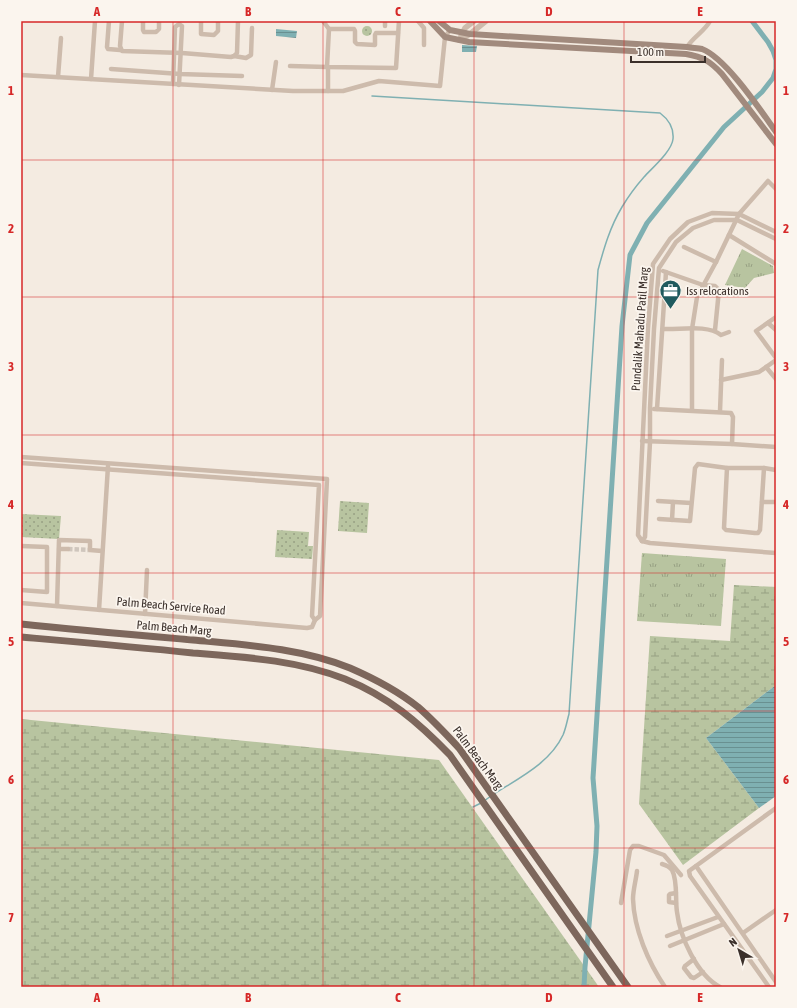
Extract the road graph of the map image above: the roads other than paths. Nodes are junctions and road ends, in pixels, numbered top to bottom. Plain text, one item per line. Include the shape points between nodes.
1 (95, 21) edge
2 (109, 21) edge
3 (122, 21) edge
4 (143, 21) edge
5 (159, 21) edge
6 (201, 21) edge
7 (218, 21) edge
8 (238, 21) edge
9 (324, 21) edge
10 (399, 21) edge
11 (418, 21) edge
12 (430, 21) edge
13 (439, 21) edge
14 (474, 21) edge
15 (486, 21) edge
16 (710, 21) edge
17 (252, 28) dead end
18 (329, 29) junction
19 (450, 30) junction
20 (463, 33) junction
21 (398, 34) junction
22 (470, 34) junction
23 (445, 37) junction
24 (60, 38) dead end
25 (459, 40) junction
26 (588, 41) junction
27 (424, 46) dead end
28 (687, 47) junction
29 (588, 49) junction
30 (120, 50) junction
31 (174, 53) junction
32 (182, 53) junction
33 (234, 56) junction
34 (276, 62) dead end
35 (290, 66) dead end
36 (328, 67) junction
37 (111, 68) dead end
38 (174, 74) junction
39 (180, 74) junction
40 (21, 75) edge
41 (242, 76) dead end
42 (58, 77) junction
43 (91, 79) junction
44 (173, 84) junction
45 (179, 84) junction
46 (272, 90) junction
47 (328, 91) junction
48 (776, 132) edge
49 (776, 144) edge
50 (776, 189) edge
51 (739, 214) junction
52 (737, 220) junction
53 (776, 232) edge
54 (729, 234) junction
55 (776, 239) edge
56 (684, 247) dead end
57 (716, 262) junction
58 (776, 263) edge
59 (653, 264) junction
60 (659, 268) junction
61 (666, 272) junction
62 (703, 285) junction
63 (776, 317) edge
64 (768, 323) junction
65 (692, 328) junction
66 (663, 329) junction
67 (714, 330) junction
68 (776, 330) edge
69 (729, 332) dead end
70 (776, 359) edge
71 (722, 360) dead end
72 (766, 367) junction
73 (776, 379) edge
74 (721, 380) junction
75 (644, 408) junction
76 (650, 408) junction
77 (657, 409) junction
78 (692, 410) junction
79 (720, 411) junction
80 (642, 441) junction
81 (650, 442) junction
82 (732, 444) junction
83 (776, 447) edge
84 (21, 457) edge
85 (21, 463) edge
86 (108, 464) junction
87 (727, 468) junction
88 (764, 468) junction
89 (108, 469) junction
90 (776, 470) edge
91 (327, 479) junction
92 (319, 485) junction
93 (658, 501) dead end
94 (673, 502) junction
95 (762, 502) junction
96 (776, 502) edge
97 (691, 503) junction
98 (659, 519) dead end
99 (672, 520) junction
100 (642, 541) junction
101 (21, 546) edge
102 (59, 548) junction
103 (68, 549) tunnel mouth
104 (102, 551) junction
105 (776, 553) edge
106 (147, 570) dead end
107 (21, 591) edge
108 (21, 603) edge
109 (57, 606) junction
110 (99, 610) junction
111 (145, 614) junction
112 (315, 620) junction
113 (21, 624) edge
114 (21, 636) edge
115 (776, 808) edge
116 (662, 864) dead end
117 (696, 866) junction
118 (637, 871) dead end
119 (689, 871) junction
120 (676, 893) junction
121 (714, 893) junction
122 (706, 898) junction
123 (621, 903) dead end
124 (676, 903) junction
125 (776, 910) edge
126 (718, 917) junction
127 (724, 924) junction
128 (681, 931) junction
129 (743, 934) junction
130 (667, 936) dead end
131 (684, 940) junction
132 (670, 946) dead end
133 (757, 954) junction
134 (694, 959) junction
135 (749, 960) junction
136 (703, 972) junction
137 (771, 975) junction
138 (764, 980) junction
139 (776, 982) edge
140 (613, 987) edge
141 (628, 987) edge
142 (665, 987) edge
143 (719, 987) edge
144 (769, 987) edge

1 - 43 street
2 - 30 street via 107,48
3 - 30 street
4 - 5 street via 144,32 156,32 159,29
6 - 7 street via 201,34 214,35 218,32
8 - 33 street via 237,53
9 - 18 street
10 - 21 street
11 - 27 street via 424,28
12 - 23 main road
13 - 19 main road
14 - 20 street
15 - 22 street
16 - 28 street
17 - 33 street via 250,55 246,58
18 - 21 street via 354,29 357,44 375,45 376,33
18 - 36 street
19 - 20 main road
19 - 23 street
20 - 22 main road
20 - 25 street
21 - 36 street via 396,68
22 - 25 street
22 - 26 main road
23 - 25 main road
23 - 47 street via 440,86 379,81 343,91
24 - 42 street
25 - 29 main road
26 - 28 main road
26 - 29 main road
28 - 48 main road via 702,49 717,58
29 - 49 main road via 700,57 713,64 722,74
30 - 31 street
31 - 32 street
31 - 32 street via 175,27 179,24 182,26
31 - 38 street
32 - 33 street
32 - 39 street
34 - 46 street
35 - 36 street
36 - 47 street
37 - 38 street
38 - 39 street
38 - 44 street
39 - 41 street
39 - 45 street
40 - 42 street
42 - 43 street
43 - 44 street
44 - 45 street
45 - 46 street
46 - 47 street
50 - 51 street via 768,181
51 - 52 street
51 - 53 street, Pundalik Mahadu Patil Marg
51 - 59 street, Pundalik Mahadu Patil Marg via 712,213 688,222 670,239
52 - 54 street
52 - 55 street, Pundalik Mahadu Patil Marg
52 - 60 street, Pundalik Mahadu Patil Marg via 714,220 692,228 676,242
54 - 57 street
54 - 58 street
56 - 57 street
57 - 62 street
59 - 60 street
59 - 75 street, Pundalik Mahadu Patil Marg
60 - 61 street
60 - 76 street, Pundalik Mahadu Patil Marg
61 - 62 street
61 - 66 street
62 - 65 street via 697,297
62 - 67 street via 715,286 719,290
63 - 64 street
64 - 68 street
64 - 70 street via 756,332
65 - 66 street
65 - 67 street
65 - 78 street
66 - 77 street
67 - 69 street via 721,335
70 - 72 street
71 - 74 street
72 - 73 street
72 - 74 street via 759,372
74 - 79 street
75 - 76 street
75 - 80 street, Pundalik Mahadu Patil Marg
76 - 77 street
76 - 81 street, Pundalik Mahadu Patil Marg
77 - 78 street
78 - 79 street
79 - 82 street via 732,415
80 - 81 street
80 - 100 street, Pundalik Mahadu Patil Marg via 638,535
81 - 82 street
81 - 100 street, Pundalik Mahadu Patil Marg via 645,536
82 - 83 street
84 - 86 street
85 - 89 street
86 - 89 street
86 - 91 street
87 - 88 street
87 - 95 street via 724,528 726,530 758,533
87 - 97 street via 698,464 695,466
88 - 90 street
88 - 95 street
89 - 92 street
89 - 104 street
91 - 92 street
91 - 112 street via 320,616
92 - 112 street via 312,616
93 - 94 street
94 - 97 street
94 - 99 street
95 - 96 street
97 - 99 street via 690,521
98 - 99 street
100 - 105 street
101 - 107 street via 47,546 47,592
102 - 103 street
102 - 104 street via 60,540 90,541 90,550
102 - 109 street
104 - 110 street
106 - 111 street
108 - 109 street, Palm Beach Service Road
109 - 110 street, Palm Beach Service Road
110 - 111 street, Palm Beach Service Road
111 - 112 street, Palm Beach Service Road via 307,628 312,627
113 - 141 main road, Palm Beach Marg via 286,650 350,668 381,683 417,706 459,748
114 - 140 main road, Palm Beach Marg via 284,662 345,679 375,693 409,716 450,755
115 - 117 street
116 - 120 street via 671,869
117 - 119 street
117 - 121 street
118 - 142 street via 633,898 638,930 648,958
119 - 122 street
119 - 123 street via 679,876 664,855 633,846 630,850
120 - 124 street
120 - 124 street via 668,895 669,902
121 - 122 street
121 - 129 street
122 - 126 street
124 - 128 street
125 - 129 street
126 - 127 street
126 - 128 street
127 - 131 street
127 - 135 street
128 - 130 street
128 - 131 street
129 - 133 street
131 - 132 street
131 - 134 street
133 - 135 street
133 - 137 street
134 - 136 street
134 - 136 street via 684,968 691,978
135 - 138 street
136 - 143 street
137 - 138 street
137 - 139 street
138 - 144 street

